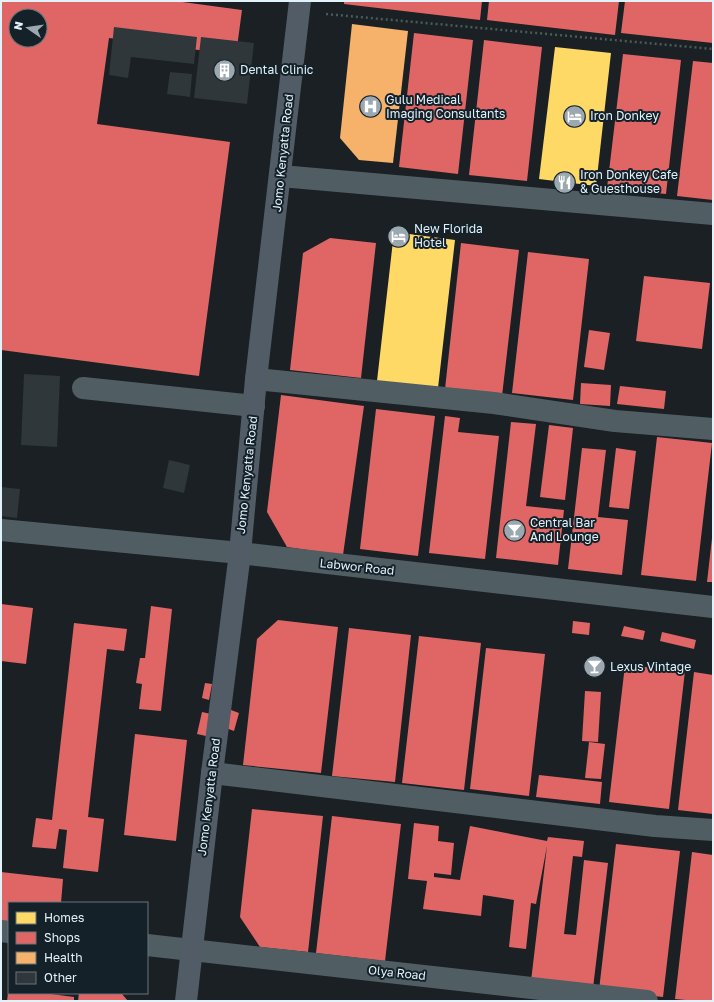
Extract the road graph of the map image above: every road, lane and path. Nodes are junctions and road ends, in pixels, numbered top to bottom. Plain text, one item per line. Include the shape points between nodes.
1 (300, 6) edge
2 (713, 49) edge
3 (281, 176) junction
4 (713, 214) edge
5 (256, 379) junction
6 (83, 388) dead end
7 (254, 406) junction
8 (713, 430) edge
9 (1, 530) edge
10 (240, 554) junction
11 (713, 607) edge
12 (212, 773) junction
13 (713, 830) edge
14 (148, 945) edge
15 (191, 950) junction
16 (186, 1001) edge
17 (643, 1001) edge
18 (646, 1001) edge

1 - 2 path
1 - 3 main road, Jomo Kenyatta Road
3 - 4 street
3 - 5 main road, Jomo Kenyatta Road
5 - 7 main road, Jomo Kenyatta Road
5 - 8 street via 494,403 615,421
6 - 7 street
7 - 10 main road, Jomo Kenyatta Road
9 - 10 street, Labwor Road
10 - 11 street, Labwor Road
10 - 12 main road, Jomo Kenyatta Road
12 - 13 street via 654,826
12 - 15 main road, Jomo Kenyatta Road
14 - 15 street, Olya Road
15 - 16 main road, Jomo Kenyatta Road
15 - 17 street, Olya Road
17 - 18 street, Olya Road

